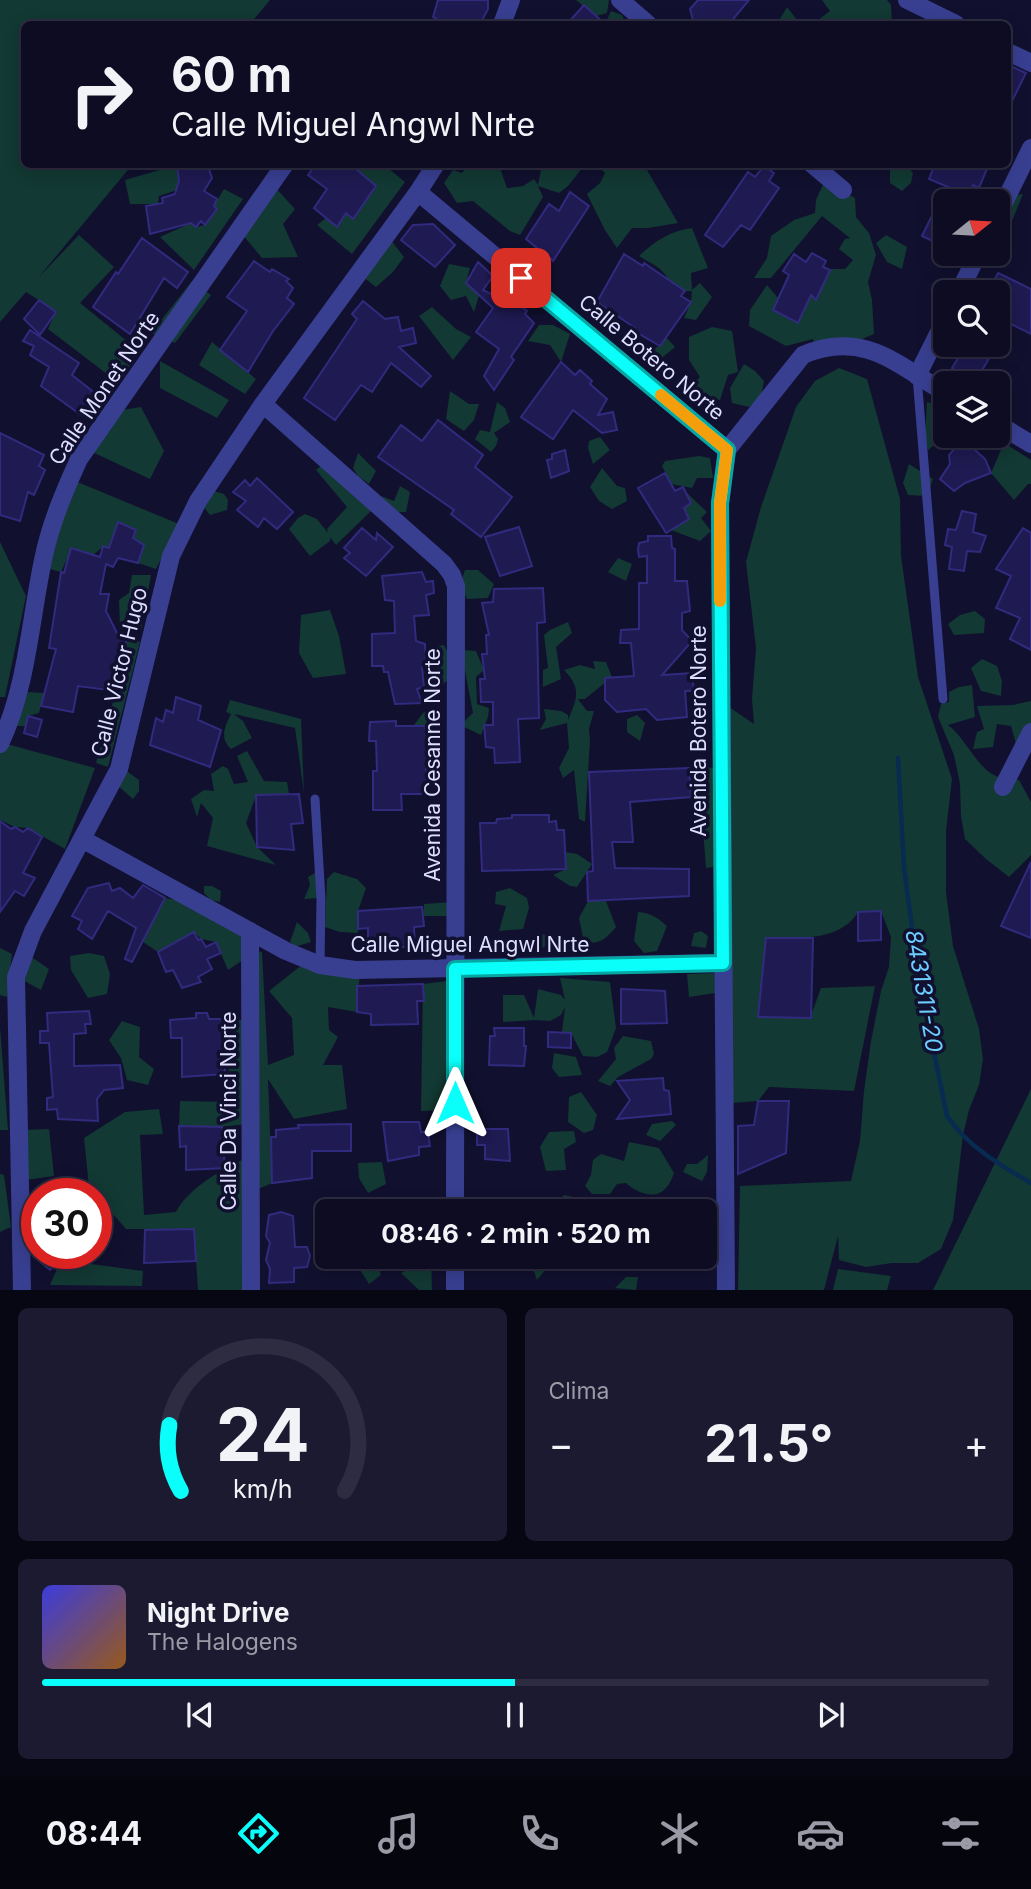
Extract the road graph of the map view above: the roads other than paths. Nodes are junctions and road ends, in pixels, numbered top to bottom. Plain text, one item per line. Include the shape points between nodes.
1 (511, 0) edge
2 (620, 0) edge
3 (907, 0) edge
4 (503, 21) edge
5 (644, 21) edge
6 (950, 21) edge
7 (1011, 54) edge
8 (1031, 64) edge
9 (1031, 148) edge
10 (282, 168) edge
11 (433, 168) edge
12 (817, 168) edge
13 (843, 190) dead end
14 (1010, 191) edge
15 (418, 192) junction
16 (933, 344) edge
17 (917, 376) junction
18 (933, 386) edge
19 (263, 404) junction
20 (1010, 431) edge
21 (1031, 444) edge
22 (727, 450) junction
23 (943, 699) dead end
24 (1031, 732) edge
25 (0, 744) edge
26 (1003, 787) dead end
27 (315, 799) dead end
28 (82, 839) junction
29 (250, 931) junction
30 (723, 963) junction
31 (320, 965) junction
32 (455, 969) junction
33 (455, 1199) edge
34 (454, 1269) edge
35 (22, 1290) edge
36 (251, 1290) edge
37 (454, 1290) edge
38 (726, 1290) edge

1 - 4 street
2 - 5 street
3 - 6 street
7 - 8 street
9 - 14 street
10 - 25 street, Calle Monet Norte via 79,459 43,557 17,703
11 - 15 street, Calle Victor Hugo
12 - 13 street
15 - 19 street, Calle Victor Hugo
15 - 22 street, Calle Botero Norte
16 - 17 street
17 - 18 street
17 - 22 street via 871,349 834,345 817,349 803,355
17 - 23 lane
19 - 28 street, Calle Victor Hugo via 198,501 171,556 119,769
19 - 32 street, Avenida Cesanne Norte via 444,564 456,586
20 - 21 street
22 - 30 street, Avenida Botero Norte via 720,503
24 - 26 street
27 - 31 lane
28 - 29 street, Calle Miguel Angwl Nrte
28 - 35 street, Calle Victor Hugo via 33,930 16,977
29 - 31 street, Calle Miguel Angwl Nrte
29 - 36 street, Calle Da Vinci Norte
30 - 32 street, Calle Miguel Angwl Nrte
30 - 38 street, Avenida Botero Norte
31 - 32 street, Calle Miguel Angwl Nrte via 355,970
32 - 33 street, Avenida Cesanne Norte
34 - 37 street

